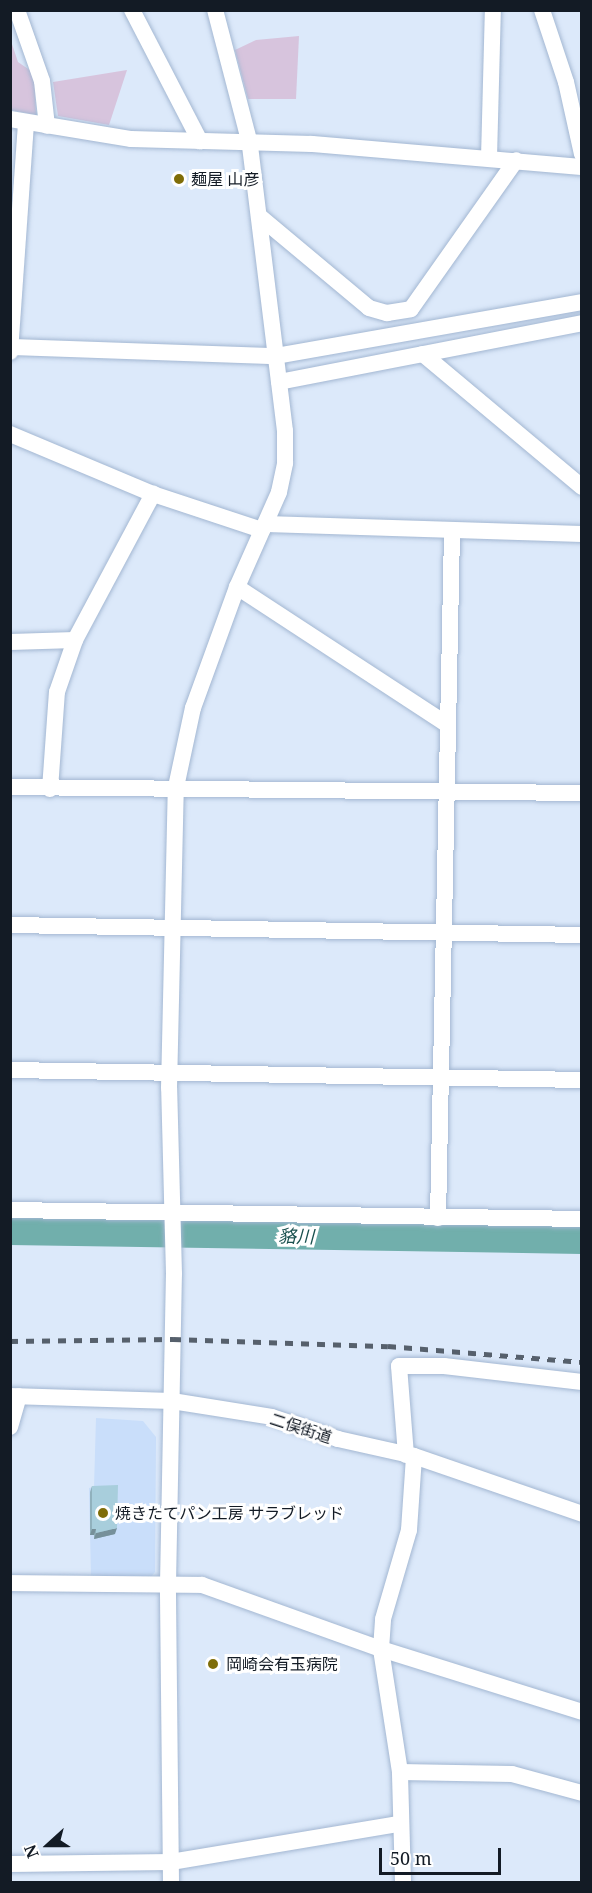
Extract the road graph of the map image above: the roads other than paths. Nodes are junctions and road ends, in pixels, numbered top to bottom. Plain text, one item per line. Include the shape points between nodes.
1 (17, 10) edge
2 (132, 10) edge
3 (215, 10) edge
4 (493, 10) edge
5 (542, 10) edge
6 (18, 121) edge
7 (47, 126) junction
8 (200, 141) junction
9 (250, 144) junction
10 (582, 154) edge
11 (489, 158) junction
12 (516, 160) junction
13 (582, 167) edge
14 (259, 216) junction
15 (15, 261) edge
16 (582, 302) edge
17 (582, 323) edge
18 (12, 349) edge
19 (423, 354) junction
20 (276, 356) junction
21 (279, 382) junction
22 (10, 434) edge
23 (582, 487) edge
24 (153, 494) junction
25 (264, 527) junction
26 (452, 531) junction
27 (582, 534) edge
28 (237, 587) junction
29 (75, 640) junction
30 (10, 642) edge
31 (446, 724) junction
32 (10, 787) edge
33 (176, 787) junction
34 (51, 789) junction
35 (444, 791) junction
36 (582, 793) edge
37 (10, 925) edge
38 (173, 925) junction
39 (446, 931) junction
40 (582, 935) edge
41 (10, 1070) edge
42 (170, 1075) junction
43 (443, 1077) junction
44 (582, 1080) edge
45 (10, 1210) edge
46 (172, 1214) junction
47 (438, 1218) junction
48 (582, 1219) edge
49 (582, 1382) edge
50 (15, 1396) edge
51 (172, 1401) junction
52 (10, 1427) edge
53 (410, 1455) junction
54 (582, 1514) edge
55 (10, 1583) edge
56 (168, 1584) junction
57 (381, 1649) junction
58 (582, 1712) edge
59 (400, 1772) junction
60 (582, 1793) edge
61 (399, 1824) junction
62 (171, 1862) junction
63 (10, 1864) edge
64 (171, 1882) edge
65 (403, 1882) edge

1 - 7 street via 42,81
2 - 8 street
3 - 9 street
4 - 11 street
5 - 10 street via 566,82
6 - 7 street
6 - 15 street
7 - 8 street via 131,139
8 - 9 street
9 - 11 street via 312,144
9 - 14 street
11 - 12 street
12 - 13 street
12 - 14 street via 411,309 387,313 369,308
14 - 20 street
15 - 18 street
16 - 20 street
17 - 19 street
18 - 20 street
19 - 21 street
19 - 23 street
20 - 21 street
21 - 25 street via 285,463 279,492
22 - 24 street
24 - 25 street
24 - 29 street
25 - 26 street
25 - 28 street
26 - 27 street
26 - 31 street
28 - 31 street
28 - 33 street via 194,708
29 - 30 street
29 - 34 street via 57,692
31 - 35 street
32 - 34 street
33 - 34 street
33 - 35 street
33 - 38 street
35 - 36 street
35 - 39 street
37 - 38 street
38 - 39 street
38 - 42 street
39 - 40 street
39 - 43 street
41 - 42 street
42 - 43 street
42 - 46 street
43 - 44 street
43 - 47 street
45 - 46 street
46 - 47 street
46 - 51 street
47 - 48 street
49 - 53 street via 444,1366 399,1366
50 - 51 street, 二俣街道
50 - 52 street
51 - 53 street, 二俣街道 via 272,1417 338,1439
51 - 56 street
53 - 54 street, 二俣街道
53 - 57 street via 409,1530 383,1618
55 - 56 street
56 - 57 street via 202,1585
56 - 62 street
57 - 58 street
57 - 59 street
59 - 60 street via 512,1774
59 - 61 street
61 - 62 street
61 - 65 street
62 - 63 street
62 - 64 street

